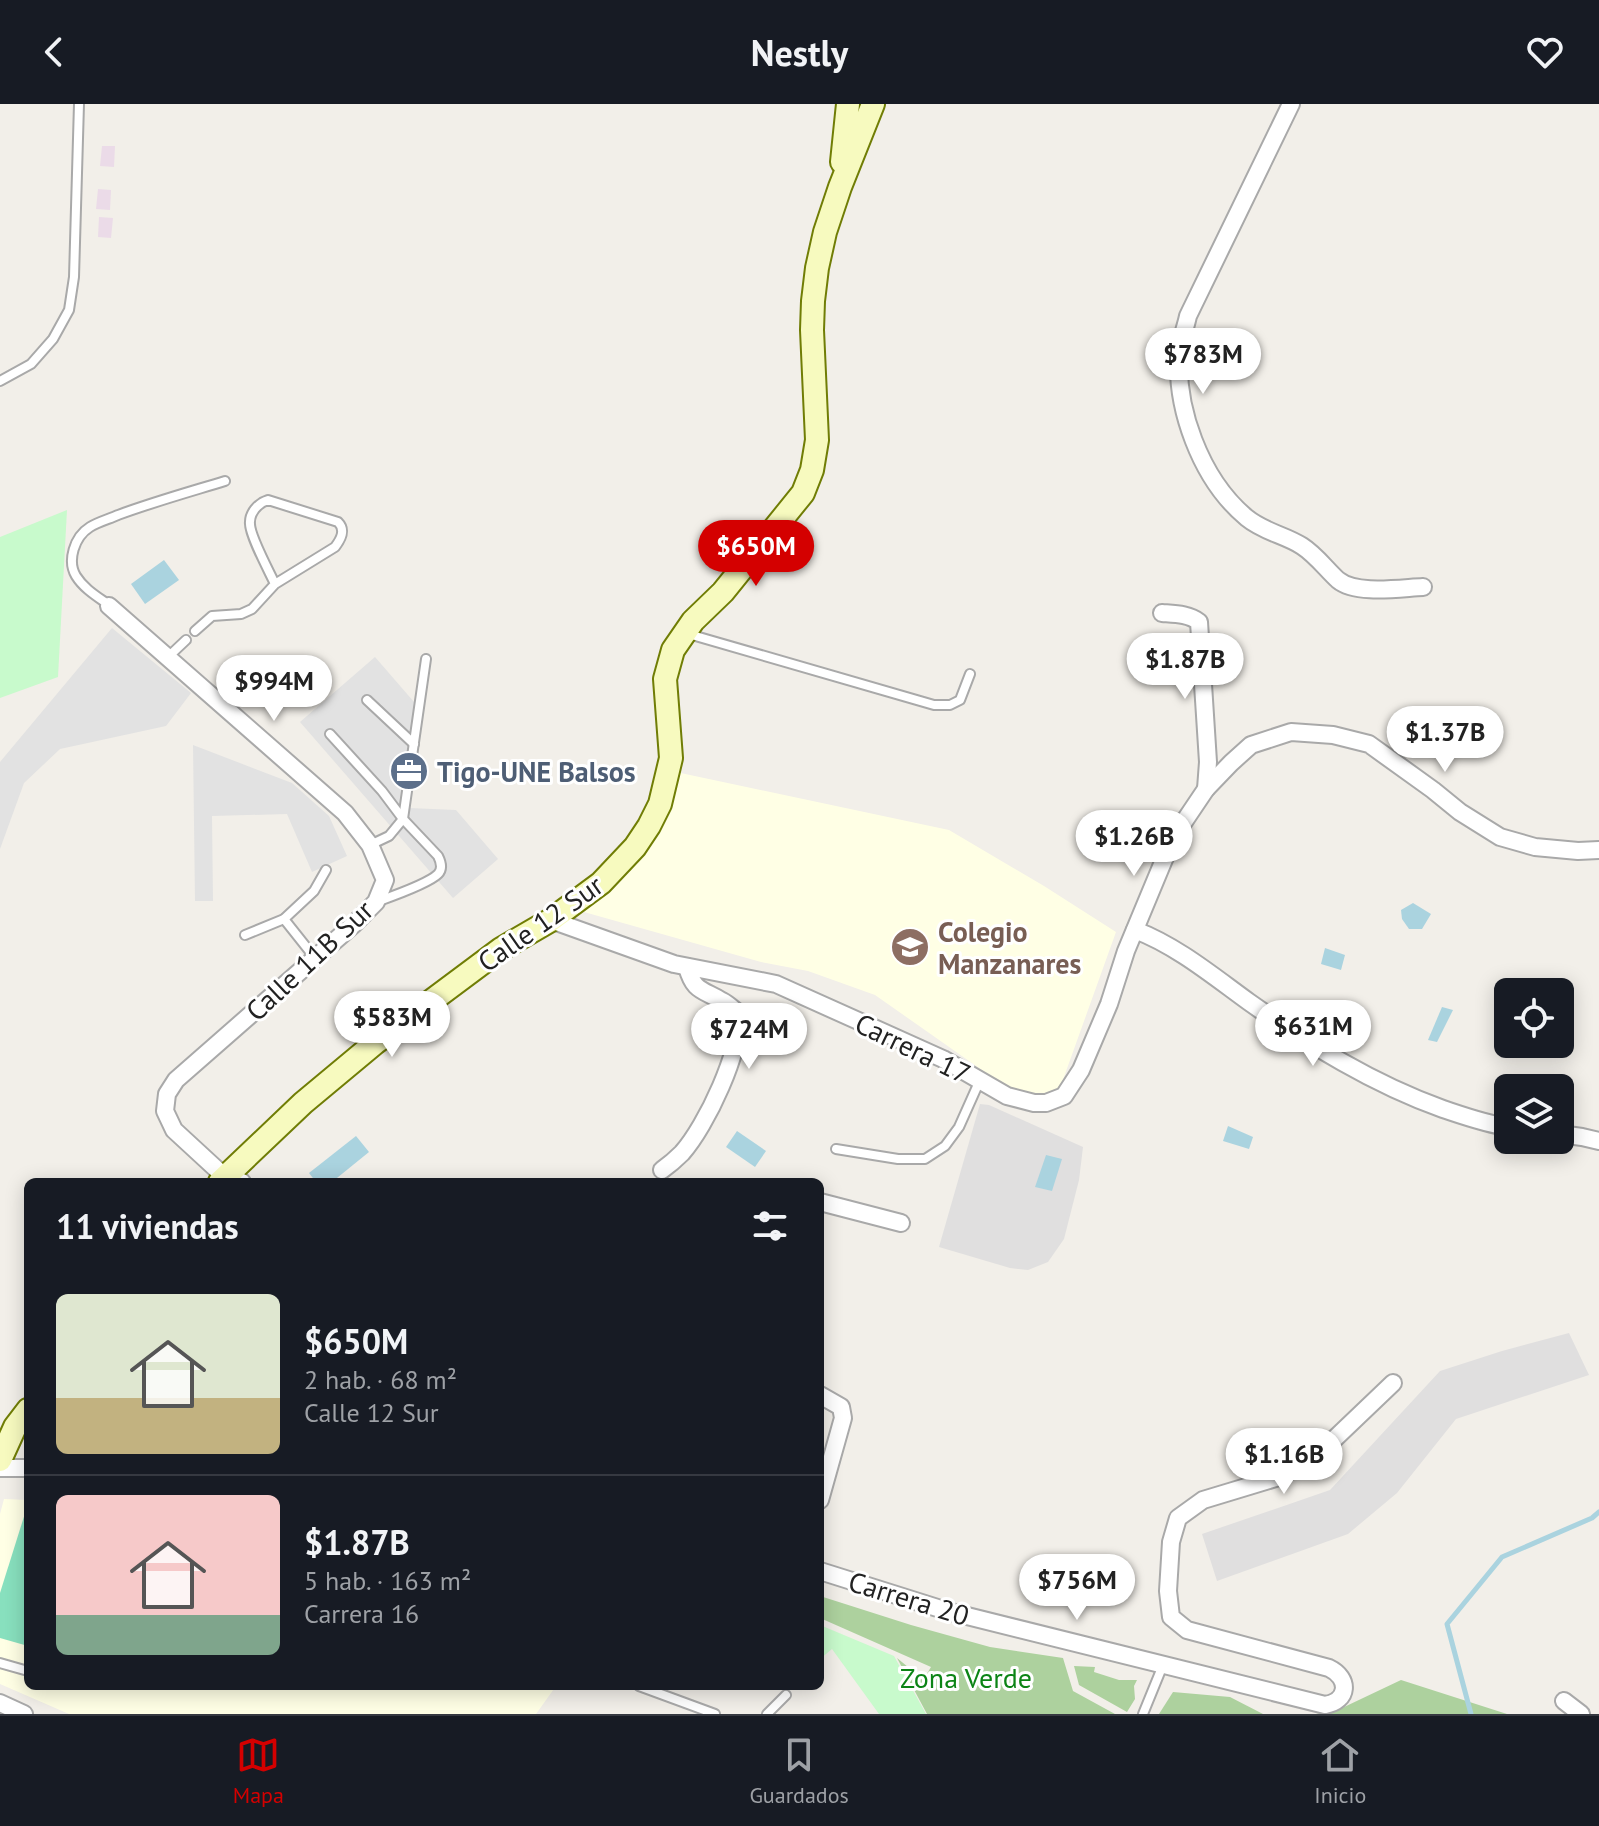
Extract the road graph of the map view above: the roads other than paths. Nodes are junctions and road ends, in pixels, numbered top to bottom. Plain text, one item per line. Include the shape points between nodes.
1 (79, 104) edge
2 (848, 104) edge
3 (873, 104) edge
4 (1291, 104) edge
5 (840, 187) junction
6 (0, 381) edge
7 (225, 481) dead end
8 (275, 584) junction
9 (1423, 587) dead end
10 (109, 606) joint
11 (1162, 613) dead end
12 (195, 631) dead end
13 (685, 633) junction
14 (186, 640) dead end
15 (168, 657) junction
16 (426, 659) dead end
17 (970, 674) dead end
18 (367, 700) dead end
19 (330, 734) dead end
20 (414, 744) junction
21 (1206, 789) junction
22 (403, 819) junction
23 (370, 845) junction
24 (1599, 850) edge
25 (326, 870) dead end
26 (376, 902) junction
27 (284, 919) junction
28 (551, 920) junction
29 (1135, 930) junction
30 (245, 935) dead end
31 (315, 958) junction
32 (687, 967) junction
33 (980, 1080) junction
34 (1494, 1125) edge
35 (1574, 1136) edge
36 (1599, 1141) edge
37 (836, 1149) dead end
38 (662, 1170) dead end
39 (227, 1178) edge
40 (231, 1178) edge
41 (824, 1203) edge
42 (901, 1223) dead end
43 (1393, 1383) dead end
44 (824, 1397) edge
45 (24, 1415) edge
46 (0, 1460) edge
47 (0, 1468) edge
48 (24, 1468) edge
49 (824, 1486) edge
50 (824, 1572) edge
51 (0, 1663) edge
52 (1163, 1665) junction
53 (24, 1670) edge
54 (650, 1690) edge
55 (786, 1695) dead end
56 (1564, 1701) dead end
57 (0, 1703) edge
58 (24, 1714) edge
59 (715, 1714) edge
60 (767, 1714) edge
61 (1143, 1714) edge
62 (1581, 1714) edge

1 - 6 lane via 69,310 31,364
2 - 5 main road, Calle 12 Sur
3 - 5 main road, Calle 12 Sur
4 - 9 street via 1188,316 1180,345 1187,419 1207,468 1248,519 1300,545 1341,583 1360,589
5 - 13 main road, Calle 12 Sur via 825,232 813,301 817,440 812,470 803,493
7 - 10 lane via 147,504 88,528 79,537 73,549 74,574
8 - 8 lane via 249,527 261,502 341,525 335,547
8 - 12 lane via 252,609 212,616
10 - 15 street
11 - 21 street via 1199,622
13 - 17 lane via 934,705 960,700
13 - 28 main road, Calle 12 Sur via 673,650 665,679 671,758 660,804 635,847 601,883
14 - 15 lane
15 - 23 street via 345,813
16 - 20 lane
18 - 20 lane
19 - 22 lane
20 - 22 lane
21 - 24 street via 1251,745 1291,732 1333,735 1369,744 1500,837 1535,847
21 - 29 street via 1173,838
22 - 23 lane via 389,836
22 - 26 lane via 438,856 441,869
23 - 26 street, Calle 11B Sur via 385,880
25 - 27 lane via 314,891
26 - 31 street, Calle 11B Sur
27 - 30 lane
27 - 31 lane
28 - 32 street, Carrera 17
28 - 40 main road, Calle 12 Sur via 501,949 375,1043 303,1103
29 - 33 street, Carrera 17 via 1081,1070 1064,1096 1034,1103 1007,1096
29 - 34 street via 1211,973 1285,1027 1371,1079
31 - 39 street, Calle 11B Sur via 176,1080 167,1094 165,1111 174,1130
32 - 33 street, Carrera 17 via 776,984
32 - 38 street via 701,992 738,1013 740,1025 729,1069 709,1112 682,1153
33 - 37 lane via 959,1127 945,1146 925,1159
35 - 36 street
41 - 42 street
43 - 52 street, Carrera 20 via 1310,1460 1279,1477 1203,1500 1178,1518 1171,1542 1171,1617 1187,1630 1329,1668 1341,1676 1341,1697 1325,1705
44 - 49 street via 841,1407 843,1418
45 - 46 main road
47 - 48 street
50 - 52 street, Carrera 20 via 947,1611
51 - 53 lane
52 - 61 lane
54 - 59 lane
55 - 60 lane
56 - 62 street
57 - 58 street

